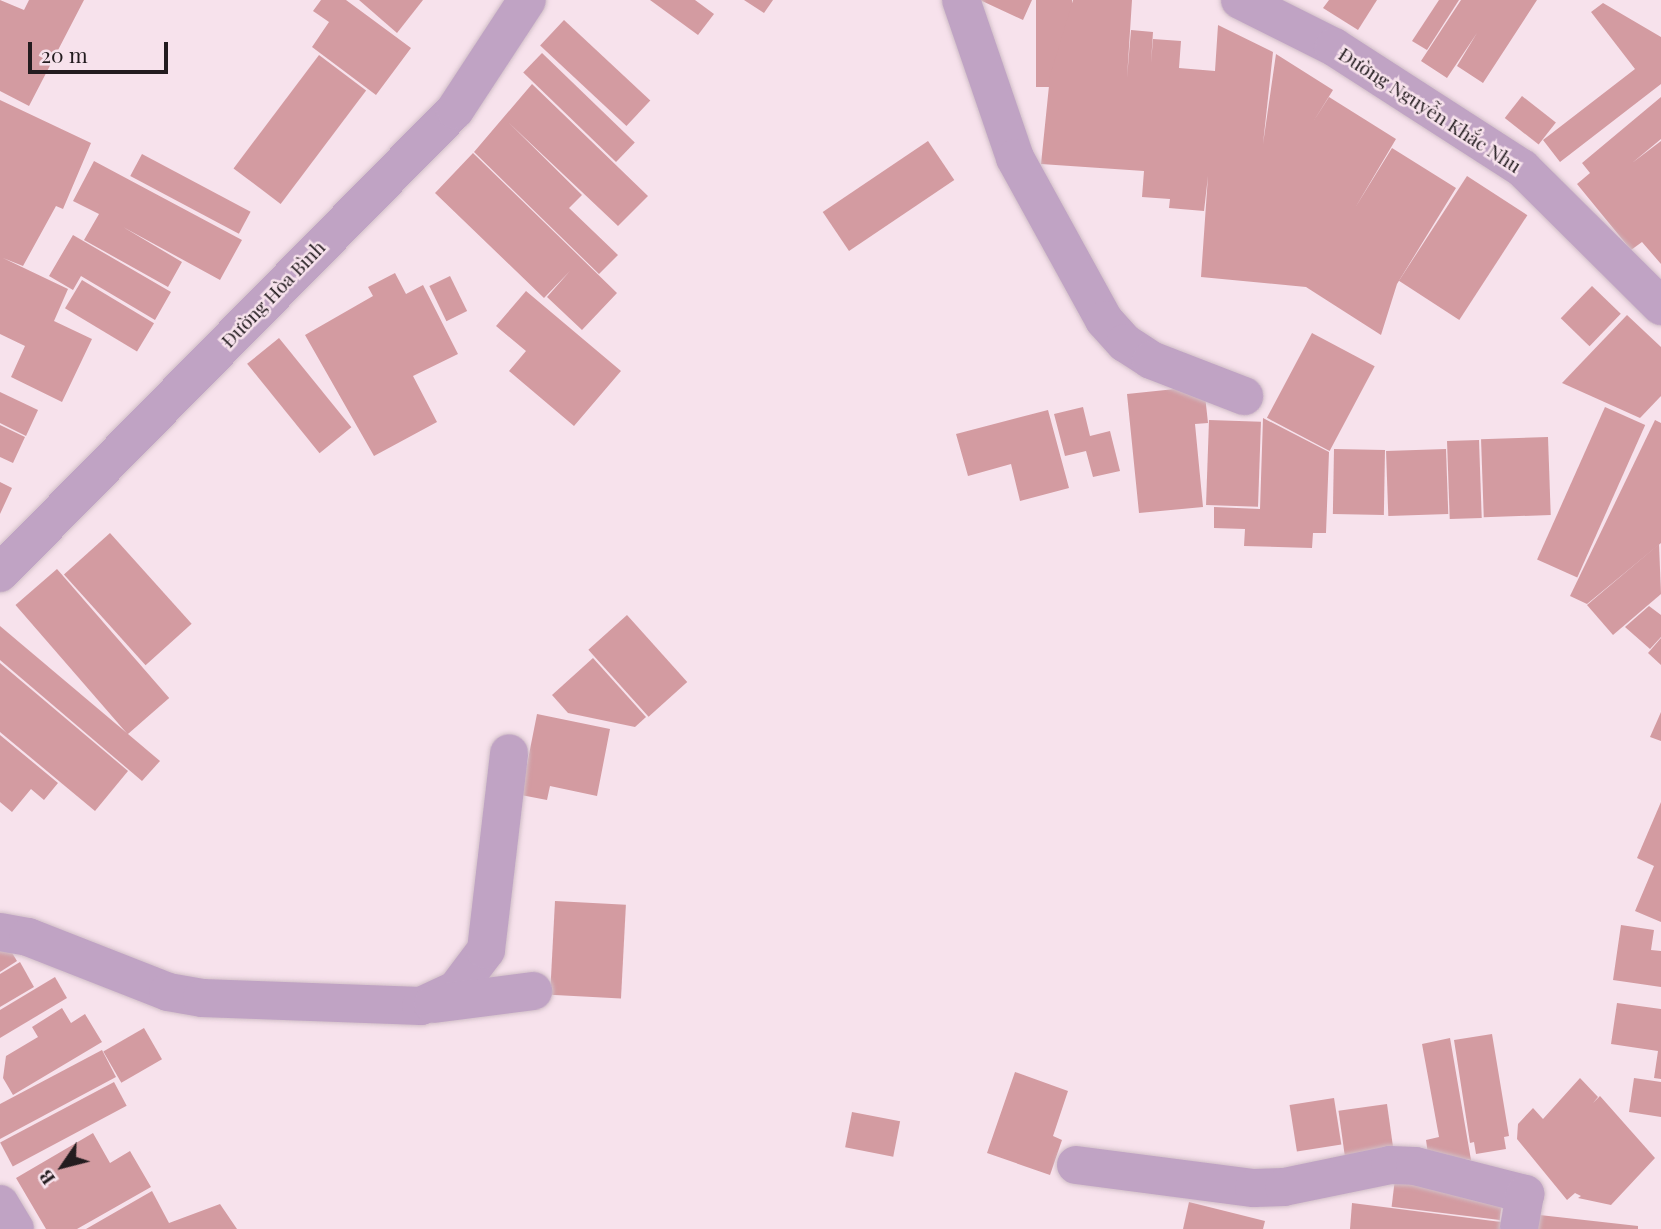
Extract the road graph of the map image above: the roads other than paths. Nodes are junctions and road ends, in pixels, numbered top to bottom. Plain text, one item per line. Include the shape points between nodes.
1 (527, 0) edge
2 (961, 0) edge
3 (1240, 0) edge
4 (1661, 306) edge
5 (1244, 396) dead end
6 (0, 573) edge
7 (509, 753) dead end
8 (0, 932) edge
9 (533, 992) dead end
10 (421, 1006) junction
11 (1076, 1165) dead end
12 (0, 1204) edge
13 (1522, 1211) edge
14 (15, 1229) edge

1 - 6 street, Đường Hòa Bình via 455,110
2 - 5 street via 1015,158 1104,320 1125,343 1151,360
3 - 4 street, Đường Nguyễn Khắc Nhu via 1334,47 1522,168
7 - 10 street via 486,950 456,990
8 - 10 street via 27,937 167,992 202,998
9 - 10 street
11 - 13 street via 1254,1188 1284,1187 1390,1165 1415,1166
12 - 14 street

